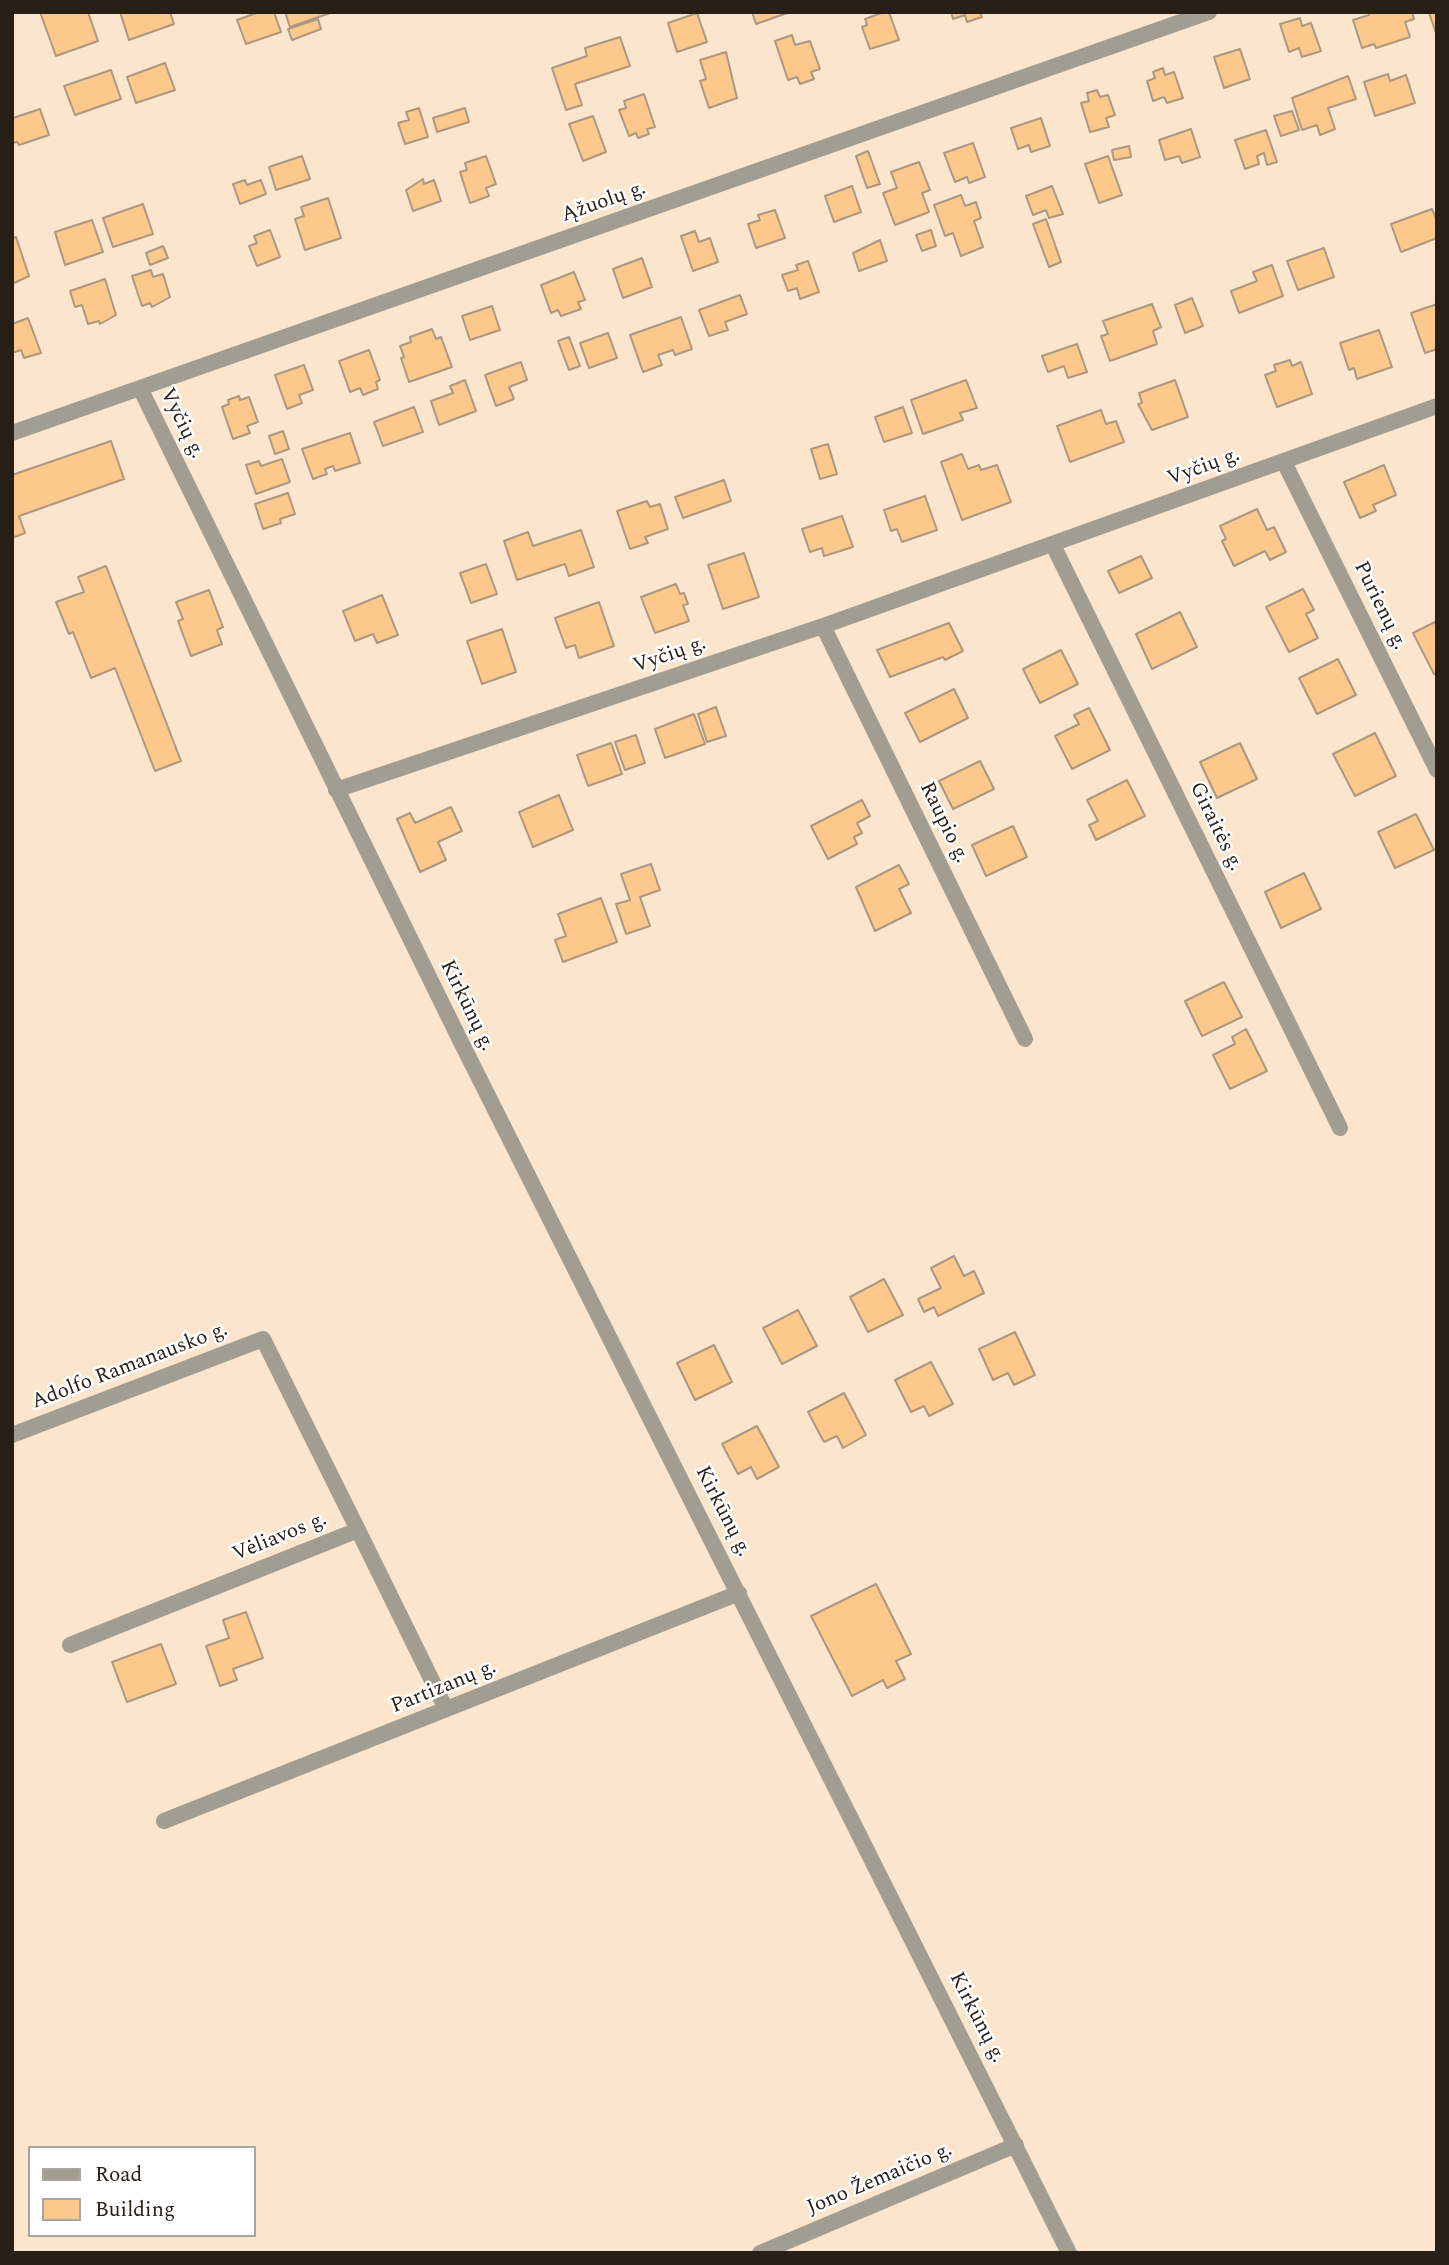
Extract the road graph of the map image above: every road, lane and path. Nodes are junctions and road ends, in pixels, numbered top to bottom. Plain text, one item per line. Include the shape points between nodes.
1 (1209, 12) edge
2 (139, 388) junction
3 (1437, 406) edge
4 (12, 433) edge
5 (1284, 462) junction
6 (1052, 545) junction
7 (823, 626) junction
8 (1437, 769) edge
9 (336, 790) junction
10 (1025, 1039) dead end
11 (1340, 1128) dead end
12 (12, 1435) edge
13 (358, 1530) junction
14 (739, 1593) junction
15 (70, 1645) dead end
16 (446, 1709) junction
17 (164, 1822) dead end
18 (1016, 2145) junction
19 (760, 2253) edge
20 (1069, 2253) edge

1 - 2 street, Ąžuolų g.
2 - 4 street, Ąžuolų g.
2 - 9 street, Vyčių g.
3 - 5 street, Vyčių g.
5 - 6 street, Vyčių g.
5 - 8 street, Purienų g.
6 - 7 street, Vyčių g.
6 - 11 street, Giraitės g.
7 - 9 street, Vyčių g.
7 - 10 street, Raupio g.
9 - 14 street, Kirkūnų g.
12 - 13 street, Adolfo Ramanausko g. via 263,1339
13 - 15 street, Vėliavos g.
13 - 16 street, Vėliavos g.
14 - 16 street, Partizanų g.
14 - 18 street, Kirkūnų g.
16 - 17 street, Partizanų g.
18 - 19 street, Jono Žemaičio g.
18 - 20 street, Kirkūnų g.

